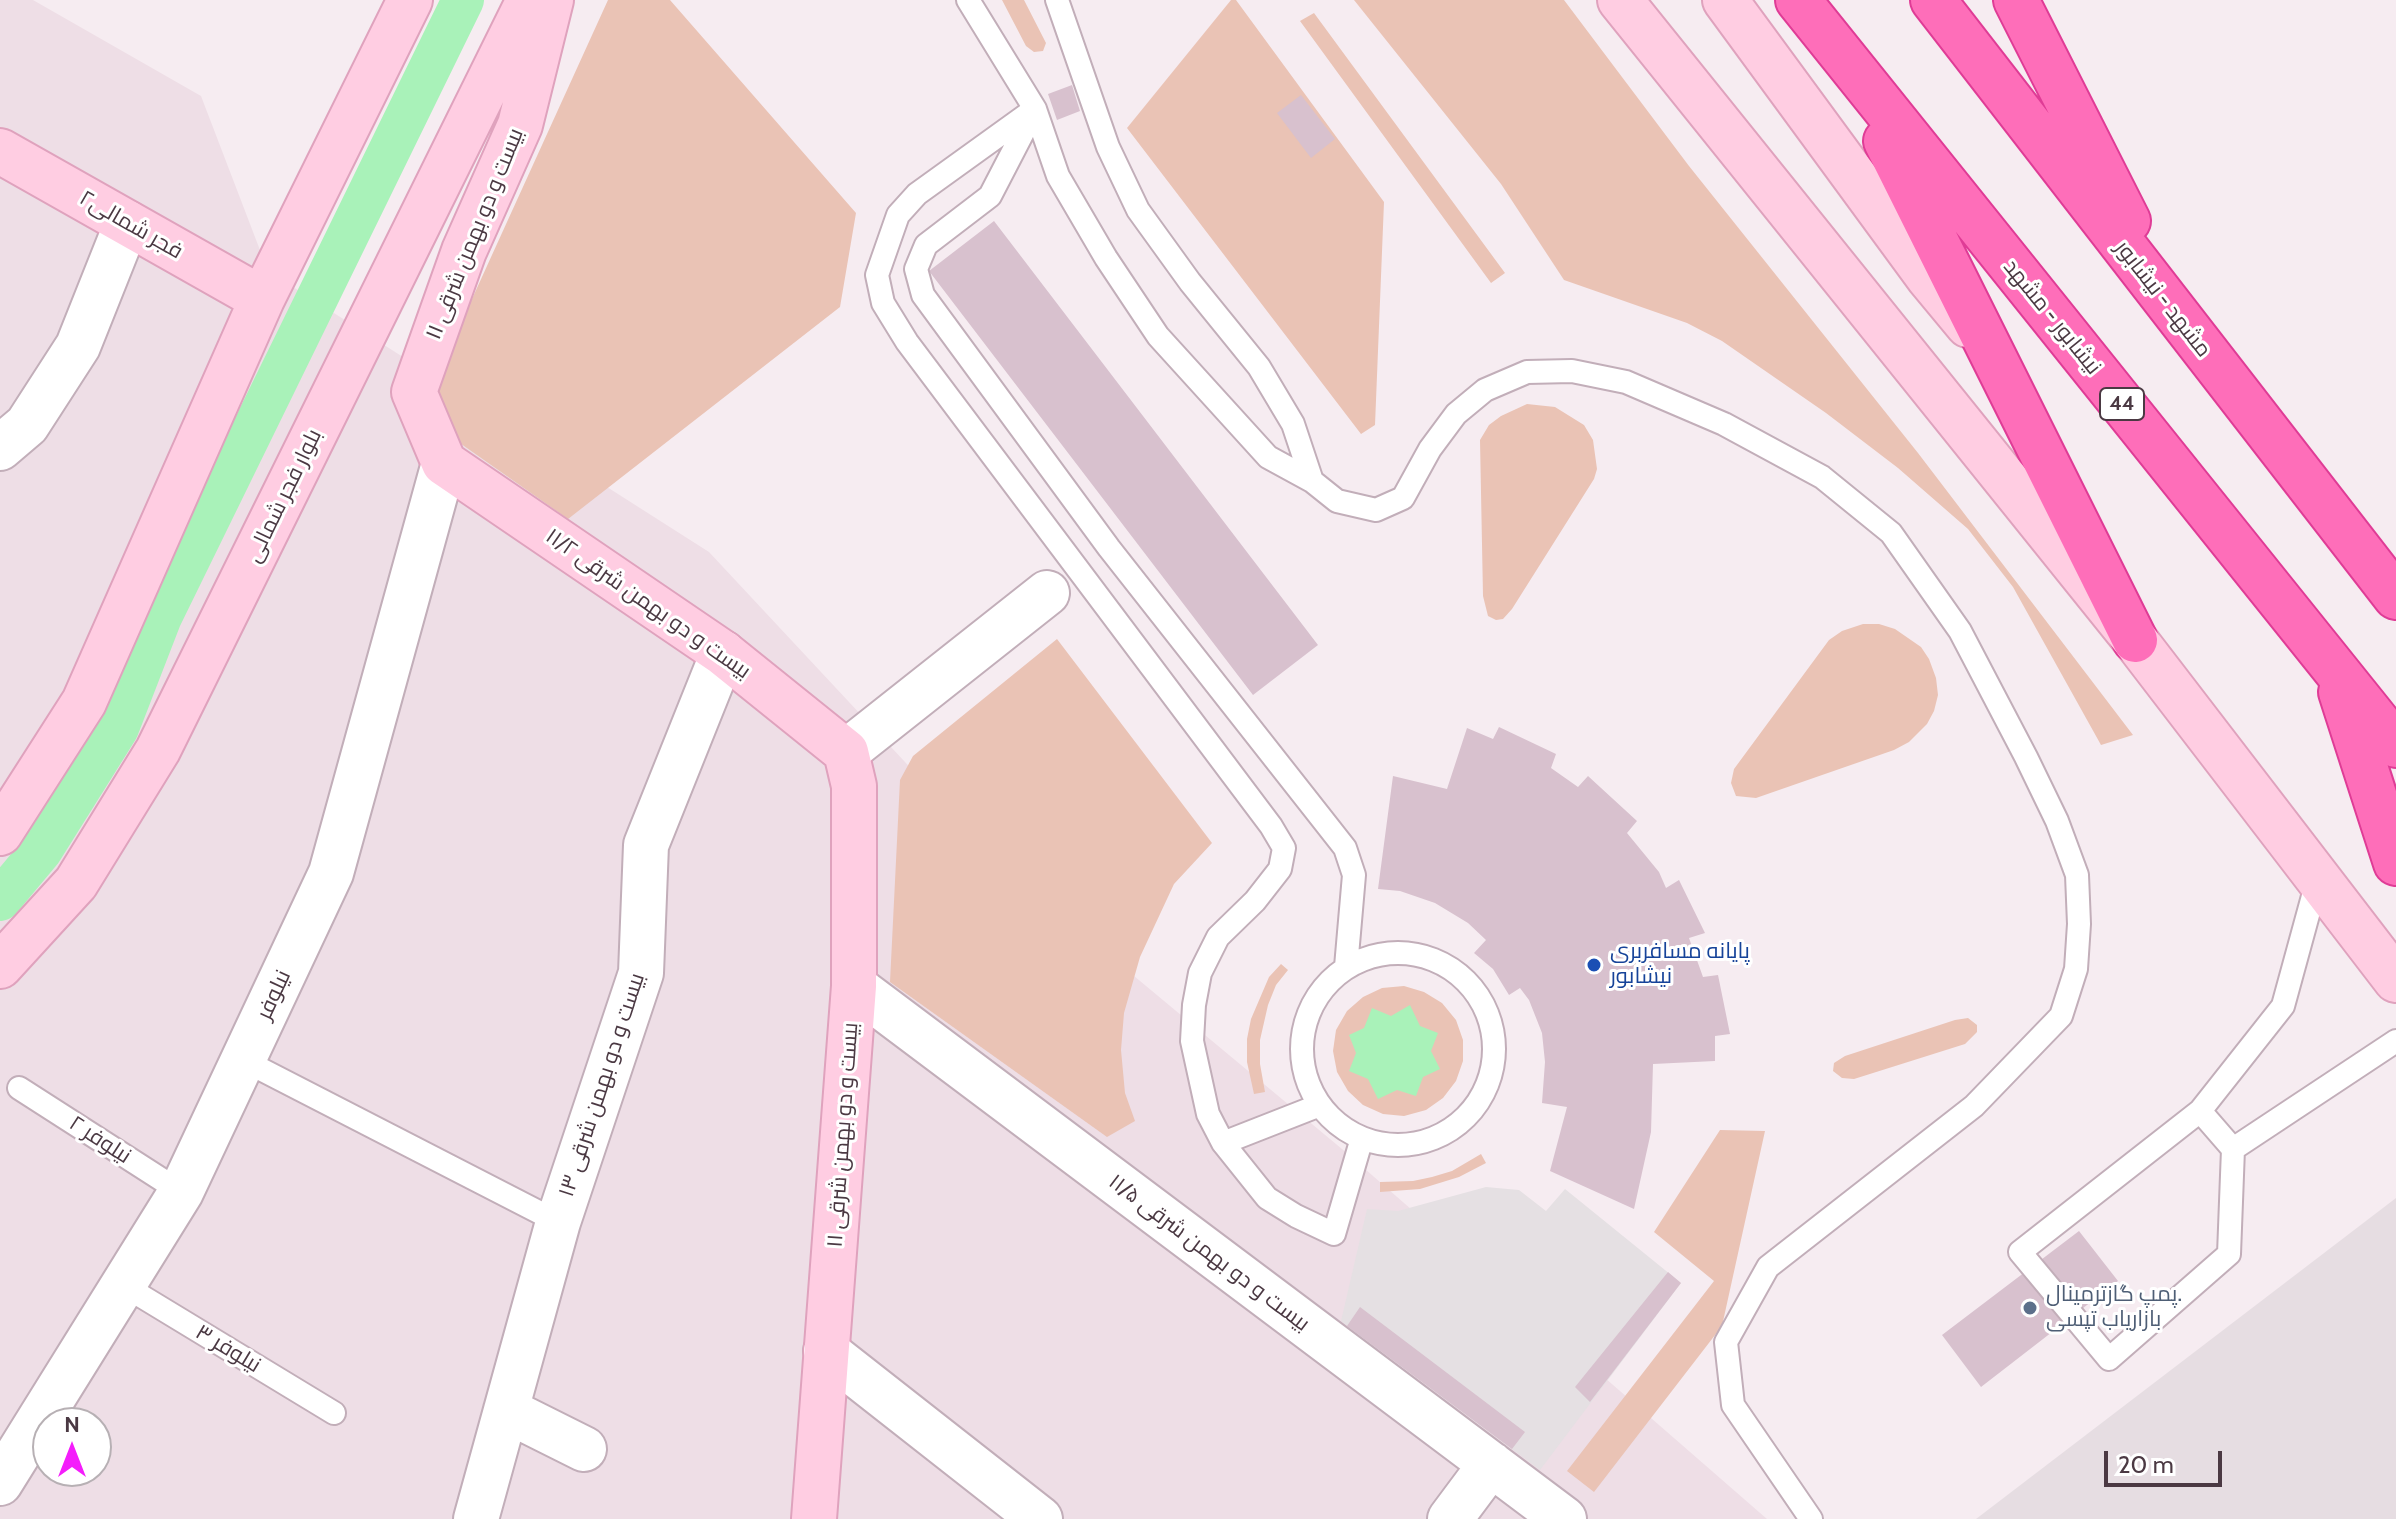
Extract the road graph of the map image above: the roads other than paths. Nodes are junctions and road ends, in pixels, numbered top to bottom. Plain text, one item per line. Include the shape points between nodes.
1 (410, 0) edge
2 (529, 0) edge
3 (551, 0) edge
4 (968, 0) edge
5 (1057, 0) edge
6 (1620, 0) edge
7 (1725, 0) edge
8 (1798, 0) edge
9 (1933, 0) edge
10 (2016, 0) edge
11 (1847, 63) junction
12 (1035, 109) junction
13 (0, 151) edge
14 (127, 223) junction
15 (262, 299) junction
16 (2178, 319) junction
17 (1993, 356) junction
18 (0, 448) edge
19 (444, 463) junction
20 (1312, 481) junction
21 (1047, 593) dead end
22 (2396, 597) edge
23 (2135, 640) junction
24 (723, 653) junction
25 (2331, 663) junction
26 (2396, 745) edge
27 (846, 752) junction
28 (0, 833) edge
29 (2396, 863) edge
30 (2318, 878) junction
31 (0, 966) edge
32 (1346, 967) junction
33 (2396, 980) edge
34 (854, 986) junction
35 (2396, 1041) edge
36 (243, 1060) junction
37 (19, 1088) dead end
38 (1320, 1105) junction
39 (2200, 1111) junction
40 (1362, 1138) junction
41 (1223, 1143) junction
42 (2233, 1149) junction
43 (181, 1192) junction
44 (558, 1222) junction
45 (123, 1285) junction
46 (826, 1351) junction
47 (506, 1410) junction
48 (334, 1413) dead end
49 (584, 1449) dead end
50 (1491, 1464) junction
51 (0, 1483) edge
52 (476, 1519) edge
53 (814, 1519) edge
54 (1040, 1519) edge
55 (1450, 1519) edge
56 (1564, 1519) edge
57 (1811, 1519) edge

1 - 15 street
2 - 31 street, بلوار فجر شمالی via 158,750 76,883
3 - 19 street, بیست و دو بهمن شرقی ۱۱ via 520,125 464,251 414,392
4 - 12 lane
5 - 20 lane via 1108,147 1138,210 1259,367 1293,424
6 - 23 street
7 - 17 street via 1929,278
8 - 11 highway, نیشابور - مشهد / 44
9 - 16 highway, مشهد - نیشابور
10 - 16 highway
11 - 17 highway
11 - 25 highway, نیشابور - مشهد / 44
12 - 20 lane via 1058,176 1158,336 1268,457
12 - 32 lane via 990,196 926,245 916,269 923,295 1109,548 1345,848 1354,875
12 - 41 lane via 917,194 898,215 877,275 883,303 907,342 1284,848 1280,869 1218,937 1200,973 1192,1041 1208,1114
13 - 14 street, فجر شمالی۲
14 - 15 street, فجر شمالی۲
14 - 18 street via 78,346 27,425
15 - 28 street via 84,702
16 - 22 highway, مشهد - نیشابور
17 - 23 highway
19 - 24 street, بیست و دو بهمن شرقی ۱۱/۲
19 - 36 street, نیلوفر via 331,873
20 - 57 lane via 1337,501 1376,510 1403,498 1456,414 1485,390 1527,372 1572,371 1626,382 1724,424 1822,477 1891,533 1960,631 2057,821 2077,875 2079,924 2076,969 2061,1016 1974,1106 1768,1267 1726,1342 1733,1405
21 - 27 street
23 - 30 street
24 - 27 street, بیست و دو بهمن شرقی ۱۱/۲
24 - 44 street, بیست و دو بهمن شرقی ۱۳ via 646,845 641,973
25 - 26 highway, نیشابور - مشهد / 44
25 - 29 highway
27 - 34 street, بیست و دو بهمن شرقی ۱۱ via 854,786
30 - 33 street
30 - 39 lane via 2283,1006
32 - 38 lane via 1322,988 1307,1016 1301,1046 1305,1077
32 - 40 lane via 1374,955 1434,959 1460,975 1480,997 1492,1025 1495,1055 1488,1085 1472,1111 1450,1130 1421,1142 1391,1145
34 - 46 street, بیست و دو بهمن شرقی ۱۱
34 - 50 street, بیست و دو بهمن شرقی ۱۱/۵
35 - 42 lane
36 - 43 street, نیلوفر
36 - 44 lane
37 - 43 lane, نیلوفر ۲
38 - 40 lane
38 - 41 lane
39 - 42 lane
39 - 42 lane via 2020,1252 2109,1359 2229,1254
40 - 41 lane via 1334,1234 1267,1198
43 - 45 street, نیلوفر
44 - 47 street, بیست و دو بهمن شرقی ۱۳
45 - 48 lane, نیلوفر ۳
45 - 51 street, نیلوفر
46 - 53 street, بیست و دو بهمن شرقی ۱۱
46 - 54 street
47 - 49 street
47 - 52 street, بیست و دو بهمن شرقی ۱۳
50 - 55 street
50 - 56 street, بیست و دو بهمن شرقی ۱۱/۵

